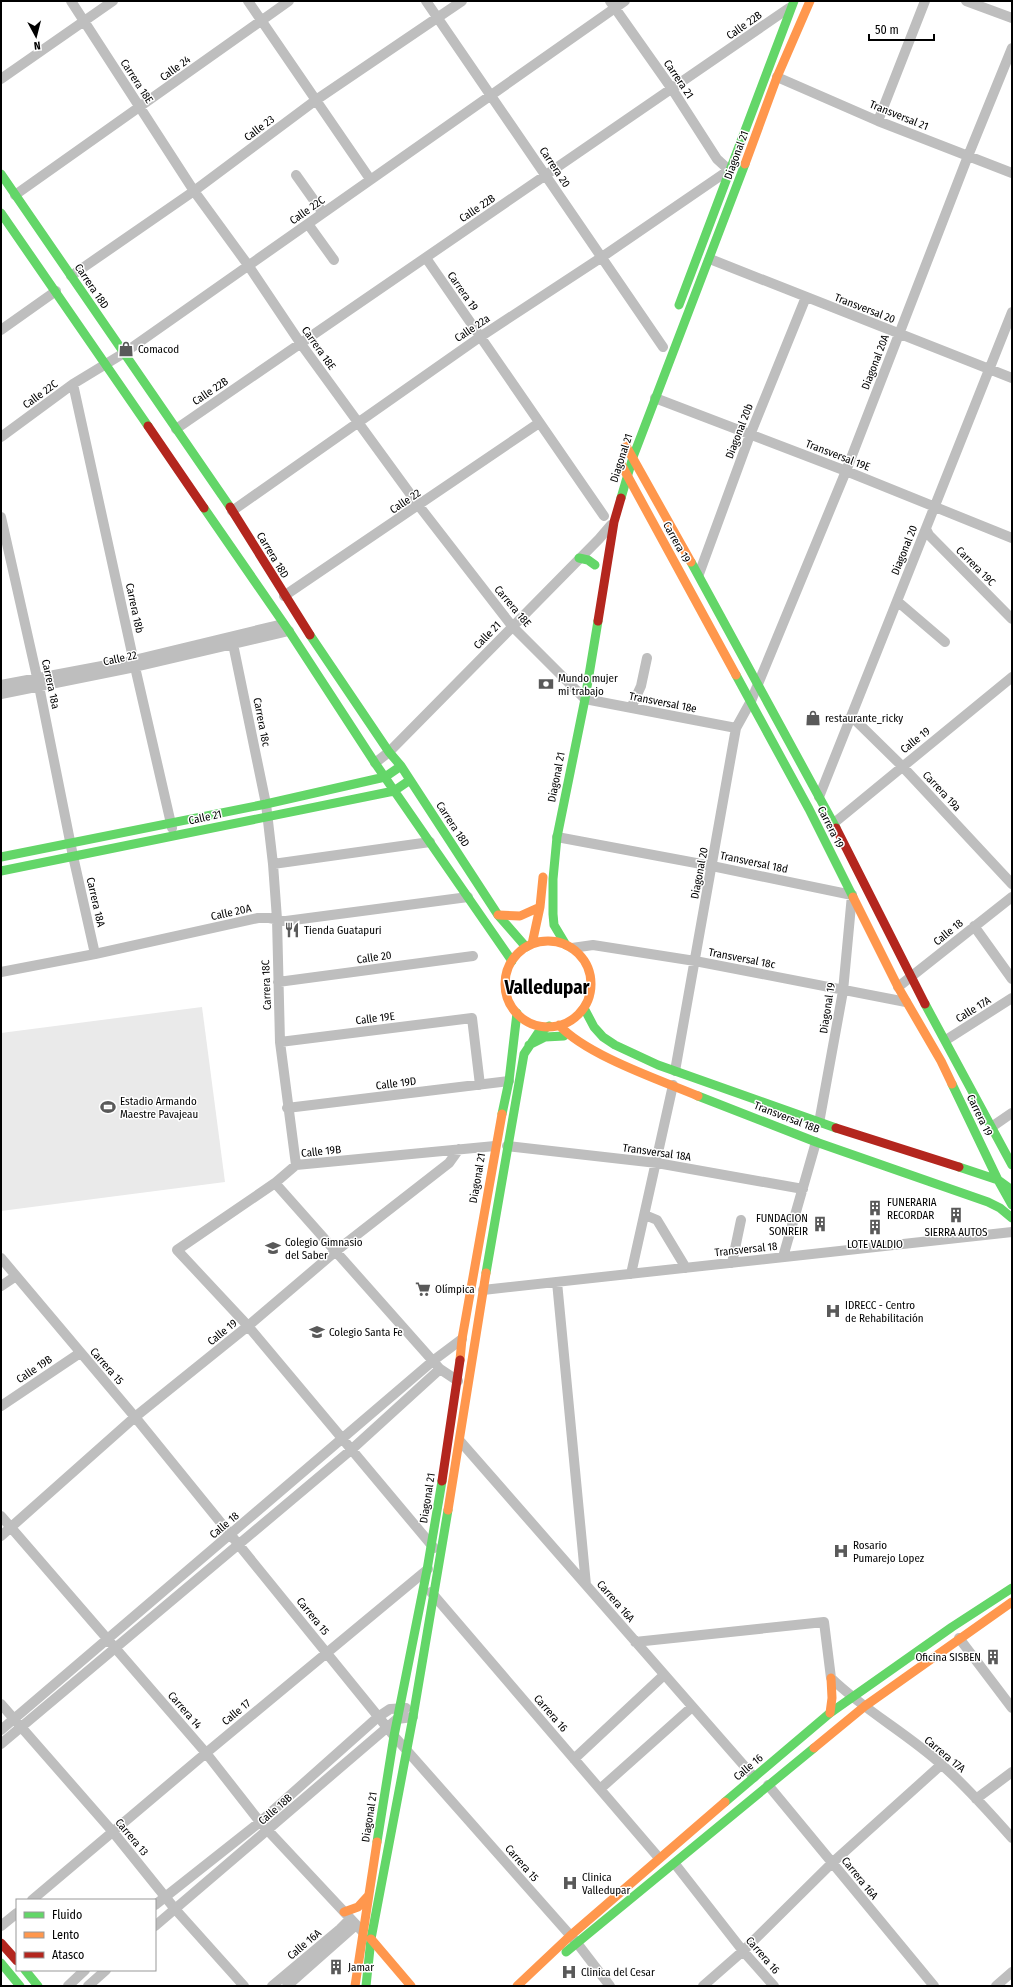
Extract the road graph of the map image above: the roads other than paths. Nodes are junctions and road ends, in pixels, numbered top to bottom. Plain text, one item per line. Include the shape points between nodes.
1 (71, 1) edge
2 (113, 1) edge
3 (248, 1) edge
4 (289, 1) edge
5 (426, 1) edge
6 (462, 1) edge
7 (625, 1) edge
8 (810, 1) edge
9 (925, 1) edge
10 (966, 1) edge
11 (791, 3) edge
12 (613, 4) edge
13 (438, 18) junction
14 (1012, 18) edge
15 (261, 20) junction
16 (84, 21) junction
17 (1012, 48) edge
18 (777, 77) junction
19 (1, 79) edge
20 (672, 89) junction
21 (490, 94) junction
22 (316, 100) junction
23 (140, 108) junction
24 (878, 120) junction
25 (968, 156) junction
26 (729, 170) junction
27 (1012, 173) edge
28 (1, 174) edge
29 (296, 175) dead end
30 (546, 175) junction
31 (370, 180) junction
32 (194, 191) junction
33 (15, 195) junction
34 (1, 213) edge
35 (323, 213) junction
36 (308, 224) junction
37 (602, 257) junction
38 (426, 258) junction
39 (710, 259) junction
40 (334, 260) dead end
41 (248, 265) junction
42 (71, 276) junction
43 (56, 291) junction
44 (806, 297) junction
45 (1012, 312) edge
46 (674, 317) dead end
47 (1, 330) edge
48 (899, 334) junction
49 (480, 337) junction
50 (300, 344) junction
51 (663, 347) dead end
52 (124, 353) junction
53 (105, 364) junction
54 (989, 369) junction
55 (1012, 378) edge
56 (73, 384) junction
57 (655, 398) junction
58 (356, 422) junction
59 (539, 423) junction
60 (176, 429) junction
61 (750, 435) junction
62 (1, 437) edge
63 (628, 442) joint
64 (633, 457) junction
65 (620, 464) junction
66 (846, 471) junction
67 (628, 477) junction
68 (616, 479) dead end
69 (608, 501) dead end
70 (418, 506) junction
71 (935, 506) junction
72 (232, 511) junction
73 (604, 516) junction
74 (1, 518) edge
75 (614, 522) junction
76 (926, 529) junction
77 (1012, 538) edge
78 (599, 539) junction
79 (579, 558) junction
80 (699, 574) junction
81 (284, 596) junction
82 (897, 601) junction
83 (1012, 619) edge
84 (512, 626) junction
85 (286, 627) junction
86 (945, 642) dead end
87 (234, 644) junction
88 (647, 658) dead end
89 (134, 663) junction
90 (1012, 677) edge
91 (38, 682) junction
92 (758, 683) junction
93 (575, 684) junction
94 (1, 685) edge
95 (1, 694) edge
96 (584, 699) junction
97 (751, 701) junction
98 (572, 703) dead end
99 (631, 708) junction
100 (851, 716) junction
101 (736, 728) junction
102 (389, 752) junction
103 (375, 763) junction
104 (401, 766) junction
105 (902, 766) junction
106 (385, 777) junction
107 (410, 780) junction
108 (394, 791) junction
109 (819, 797) junction
110 (266, 804) junction
111 (268, 816) junction
112 (171, 823) junction
113 (834, 823) junction
114 (549, 827) dead end
115 (174, 836) junction
116 (557, 838) junction
117 (70, 842) junction
118 (430, 842) junction
119 (546, 849) dead end
120 (73, 856) junction
121 (1, 857) edge
122 (273, 864) junction
123 (712, 866) junction
124 (1, 871) edge
125 (544, 871) dead end
126 (1012, 884) edge
127 (852, 895) junction
128 (468, 897) junction
129 (1012, 897) edge
130 (540, 907) junction
131 (498, 915) junction
132 (277, 920) junction
133 (974, 926) junction
134 (529, 946) junction
135 (569, 946) junction
136 (95, 954) junction
137 (473, 956) dead end
138 (512, 961) junction
139 (695, 961) junction
140 (1, 972) edge
141 (911, 977) junction
142 (1012, 979) edge
143 (278, 982) junction
144 (898, 987) junction
145 (843, 991) junction
146 (1012, 998) edge
147 (906, 1002) junction
148 (584, 1008) junction
149 (517, 1013) junction
150 (559, 1025) junction
151 (549, 1026) junction
152 (577, 1040) junction
153 (946, 1040) junction
154 (280, 1042) junction
155 (529, 1045) junction
156 (675, 1071) junction
157 (508, 1081) junction
158 (480, 1085) junction
159 (672, 1085) junction
160 (287, 1108) junction
161 (1012, 1113) edge
162 (819, 1123) junction
163 (993, 1126) junction
164 (816, 1142) junction
165 (495, 1146) junction
166 (507, 1146) junction
167 (459, 1149) junction
168 (656, 1163) junction
169 (296, 1165) junction
170 (1012, 1165) edge
171 (998, 1180) junction
172 (275, 1183) junction
173 (803, 1189) junction
174 (1012, 1190) edge
175 (1012, 1205) edge
176 (645, 1215) junction
177 (1012, 1218) edge
178 (741, 1220) dead end
179 (1012, 1232) edge
180 (336, 1251) junction
181 (783, 1257) junction
182 (1, 1258) edge
183 (732, 1263) junction
184 (686, 1268) junction
185 (631, 1274) junction
186 (16, 1276) junction
187 (558, 1282) junction
188 (1, 1286) edge
189 (483, 1290) junction
190 (248, 1326) junction
191 (462, 1339) junction
192 (80, 1353) junction
193 (434, 1360) junction
194 (440, 1369) junction
195 (458, 1381) junction
196 (1, 1406) edge
197 (135, 1417) junction
198 (343, 1439) junction
199 (460, 1441) junction
200 (351, 1450) junction
201 (1, 1516) edge
202 (11, 1528) junction
203 (231, 1535) junction
204 (1, 1536) edge
205 (238, 1544) junction
206 (431, 1545) junction
207 (439, 1558) junction
208 (427, 1570) junction
209 (424, 1584) junction
210 (586, 1585) junction
211 (1012, 1588) edge
212 (433, 1594) junction
213 (1012, 1602) edge
214 (959, 1638) junction
215 (106, 1639) junction
216 (635, 1642) junction
217 (114, 1647) junction
218 (327, 1653) junction
219 (664, 1675) junction
220 (831, 1678) junction
221 (854, 1697) junction
222 (1, 1704) edge
223 (865, 1706) junction
224 (400, 1707) junction
225 (692, 1707) junction
226 (1012, 1708) edge
227 (414, 1712) junction
228 (830, 1713) junction
229 (378, 1717) junction
230 (397, 1720) junction
231 (18, 1722) junction
232 (387, 1728) junction
233 (1, 1730) edge
234 (394, 1736) junction
235 (1, 1744) edge
236 (407, 1749) junction
237 (206, 1753) junction
238 (574, 1759) junction
239 (942, 1764) junction
240 (1012, 1772) edge
241 (754, 1777) junction
242 (768, 1785) junction
243 (600, 1789) junction
244 (976, 1798) junction
245 (260, 1822) junction
246 (268, 1831) junction
247 (113, 1832) junction
248 (1012, 1838) edge
249 (660, 1858) junction
250 (832, 1863) junction
251 (675, 1864) junction
252 (165, 1896) junction
253 (368, 1896) junction
254 (33, 1899) edge
255 (156, 1904) edge
256 (175, 1908) junction
257 (16, 1914) edge
258 (353, 1922) junction
259 (156, 1925) edge
260 (1, 1926) edge
261 (371, 1939) junction
262 (573, 1940) junction
263 (1, 1943) edge
264 (743, 1951) junction
265 (16, 1960) edge
266 (1, 1963) edge
267 (25, 1971) edge
268 (84, 1971) edge
269 (105, 1971) edge
270 (1012, 1972) edge
271 (1001, 1984) edge
272 (20, 1986) edge
273 (38, 1986) edge
274 (68, 1986) edge
275 (88, 1986) edge
276 (244, 1986) edge
277 (272, 1986) edge
278 (287, 1986) edge
279 (355, 1986) edge
280 (366, 1986) edge
281 (411, 1986) edge
282 (517, 1986) edge
283 (529, 1986) edge
284 (610, 1986) edge
285 (703, 1986) edge
286 (774, 1986) edge
287 (934, 1986) edge

1 - 16 street, Carrera 18E
2 - 16 street
3 - 15 street
4 - 15 street, Calle 24
5 - 13 street, Carrera 20
6 - 13 street, Calle 23
7 - 12 street, Calle 22C
8 - 18 main road, Diagonal 21
9 - 24 street
10 - 14 street
11 - 20 street, Calle 22B
11 - 26 main road, Diagonal 21
12 - 20 street, Carrera 21
12 - 21 street, Calle 22C
13 - 21 street, Carrera 20
13 - 22 street, Calle 23
15 - 22 street
15 - 23 street, Calle 24
16 - 19 street
16 - 23 street, Carrera 18E
17 - 25 street, Diagonal 20A
18 - 24 street, Transversal 21
18 - 39 main road, Diagonal 21
20 - 26 street, Carrera 21 via 717,159
20 - 30 street, Calle 22B
21 - 30 street, Carrera 20
21 - 31 street, Calle 22C
22 - 31 street
22 - 32 street, Calle 23
23 - 32 street, Carrera 18E
23 - 33 street, Calle 24
24 - 25 street, Transversal 21
25 - 27 street, Transversal 21
25 - 48 street, Diagonal 20A
26 - 37 street, Calle 22a
26 - 46 main road, Diagonal 21
28 - 33 main road, Carrera 18D
29 - 35 street
30 - 37 street, Carrera 20
30 - 38 street, Calle 22B
31 - 35 street, Calle 22C
32 - 41 street, Carrera 18E
32 - 42 street, Calle 23
33 - 42 main road, Carrera 18D
34 - 43 main road
35 - 36 street, Calle 22C
36 - 40 street
36 - 41 street, Calle 22C
37 - 49 street, Calle 22a
37 - 51 street, Carrera 20
38 - 49 street, Carrera 19
38 - 50 street, Calle 22B
39 - 44 street, Transversal 20
39 - 57 main road, Diagonal 21
41 - 50 street, Carrera 18E
41 - 52 street, Calle 22C
42 - 52 main road, Carrera 18D
43 - 47 street
43 - 53 main road
44 - 48 street, Transversal 20
44 - 61 street, Diagonal 20b
45 - 54 street, Diagonal 20
48 - 54 street, Transversal 20
48 - 66 street, Diagonal 20A
49 - 58 street, Calle 22a
49 - 59 street, Carrera 19
50 - 58 street, Carrera 18E
50 - 60 street, Calle 22B
52 - 53 street, Calle 22C
52 - 60 main road, Carrera 18D
53 - 56 street, Calle 22C
53 - 85 main road
54 - 55 street, Transversal 20
54 - 71 street, Diagonal 20
56 - 62 street, Calle 22C
56 - 89 street, Carrera 18b
57 - 61 street, Transversal 19E
57 - 64 main road, Diagonal 21
58 - 70 street, Carrera 18E
58 - 72 street, Calle 22a
59 - 70 street, Calle 22
59 - 73 street, Carrera 19
60 - 72 main road, Carrera 18D
61 - 66 street, Transversal 19E
61 - 80 street, Diagonal 20b
63 - 64 main road, Carrera 19
63 - 65 main road, Diagonal 21
64 - 67 main road, Diagonal 21
64 - 80 main road, Carrera 19
65 - 67 main road, Carrera 19
65 - 68 main road, Diagonal 21
66 - 71 street, Transversal 19E
66 - 92 street, Diagonal 20A
67 - 75 main road, Diagonal 21
67 - 97 main road, Carrera 19
69 - 73 main road
70 - 81 street, Calle 22
70 - 84 street, Carrera 18E
71 - 76 street, Diagonal 20
71 - 77 street, Transversal 19E
72 - 81 main road, Carrera 18D
73 - 78 main road
74 - 91 street, Carrera 18a
75 - 78 street, Calle 21
75 - 96 main road, Diagonal 21
76 - 82 street, Diagonal 20
76 - 83 street, Carrera 19C via 929,536
78 - 79 street, Calle 21
78 - 79 main road via 594,569 588,560
79 - 84 street, Calle 21
80 - 92 main road, Carrera 19
81 - 102 main road, Carrera 18D
82 - 86 street
82 - 100 street, Diagonal 20
84 - 93 street, Carrera 18E
84 - 102 street, Calle 21
85 - 87 street, Calle 22
85 - 89 street, Calle 22
85 - 103 main road
87 - 89 street, Calle 22
87 - 110 street, Carrera 18c
88 - 99 street via 641,686
89 - 91 street, Calle 22
89 - 112 street, Carrera 18b
90 - 105 street, Calle 19
91 - 94 street, Calle 22
91 - 95 street, Calle 22
91 - 117 street, Carrera 18a
92 - 97 street, Diagonal 20
92 - 109 main road, Carrera 19
93 - 96 street, Carrera 18E
93 - 98 main road
96 - 99 street, Transversal 18e
96 - 116 main road, Diagonal 21
97 - 101 street, Diagonal 20
97 - 127 main road, Carrera 19
99 - 101 street, Transversal 18e
100 - 105 street, Carrera 19a
100 - 109 street, Diagonal 20
101 - 123 street, Diagonal 20
102 - 103 street, Calle 21
102 - 104 main road, Carrera 18D
103 - 106 main road
104 - 106 main road, Calle 21
104 - 107 main road, Carrera 18D
105 - 113 street, Calle 19
105 - 126 street, Carrera 19a
106 - 108 main road
106 - 110 main road, Calle 21
107 - 108 main road, Calle 21
107 - 131 main road, Carrera 18D
108 - 111 main road, Calle 21
108 - 118 main road
109 - 113 main road, Carrera 19
110 - 111 street, Carrera 18C
110 - 112 main road, Calle 21
111 - 115 main road, Calle 21
111 - 122 street, Carrera 18C
112 - 115 street, Carrera 18b
112 - 117 main road, Calle 21
113 - 141 main road, Carrera 19
114 - 119 main road
115 - 120 main road, Calle 21
116 - 123 street, Transversal 18d
116 - 135 main road, Diagonal 21 via 553,879 554,925
117 - 120 street, Carrera 18a
117 - 121 main road, Calle 21
118 - 122 street
118 - 128 main road
120 - 124 main road, Calle 21
120 - 136 street, Carrera 18A
122 - 132 street, Carrera 18C
123 - 127 street, Transversal 18d
123 - 139 street, Diagonal 20
125 - 130 main road
127 - 144 main road, Carrera 19
127 - 145 street, Diagonal 19
128 - 132 street, Calle 20A via 286,921
128 - 138 main road
129 - 133 street, Calle 18
130 - 131 main road via 520,916
130 - 134 main road
131 - 134 main road, Carrera 18D
132 - 136 street, Calle 20A via 258,918
132 - 143 street, Carrera 18C
133 - 141 street, Calle 18
133 - 142 street
134 - 135 main road via 544,941 555,941
134 - 138 main road
135 - 139 street, Transversal 18c via 594,945
135 - 148 main road via 584,960 591,975 589,998
136 - 140 street, Calle 20A
137 - 143 street, Calle 20
138 - 149 main road via 507,971 506,988 510,1004
139 - 145 street, Transversal 18c
139 - 156 street, Diagonal 20
141 - 144 street, Calle 18
141 - 153 main road, Carrera 19
143 - 154 street, Carrera 18C
144 - 147 main road, Carrera 19
145 - 147 street, Transversal 18c
145 - 162 street, Diagonal 19
146 - 153 street, Calle 17A
147 - 171 main road, Carrera 19 via 941,1061
148 - 150 main road via 568,1022
148 - 156 main road, Transversal 18B via 594,1027 615,1046
149 - 151 main road via 532,1023
149 - 157 main road, Diagonal 21
150 - 151 main road
150 - 152 main road, Transversal 18B
151 - 155 main road, Diagonal 21 via 538,1033
152 - 155 main road via 552,1035 539,1038
152 - 159 main road, Transversal 18B via 602,1055
153 - 163 main road, Carrera 19
154 - 158 street, Calle 19E via 472,1018
154 - 160 street, Carrera 18C
155 - 166 main road, Diagonal 21 via 524,1054
156 - 162 main road, Transversal 18B
157 - 158 street, Calle 19D
157 - 165 main road, Diagonal 21
158 - 160 street, Calle 19D
159 - 164 main road, Transversal 18B
159 - 168 street
160 - 169 street, Carrera 18C
161 - 163 street
162 - 171 main road, Transversal 18B
163 - 170 main road, Carrera 19
164 - 173 street
164 - 177 main road, Transversal 18B via 988,1202
165 - 167 street, Calle 19B
165 - 191 main road, Diagonal 21
166 - 168 street, Transversal 18A
166 - 189 main road, Diagonal 21
167 - 169 street, Calle 19B
167 - 180 street, Calle 19 via 449,1162
168 - 173 street, Transversal 18A
168 - 176 street
169 - 172 street, Calle 19B
171 - 174 main road, Transversal 18B
171 - 175 main road, Carrera 19
172 - 180 street
172 - 190 street, Calle 19B via 177,1250
173 - 181 street
176 - 184 street via 657,1220
176 - 185 street
178 - 183 street
179 - 181 street, Transversal 18
180 - 190 street, Calle 19
180 - 193 street
181 - 183 street, Transversal 18
182 - 186 street, Carrera 15
183 - 184 street, Transversal 18
184 - 185 street, Transversal 18
185 - 187 street, Transversal 18
186 - 188 street
186 - 192 street, Carrera 15
187 - 189 street, Transversal 18
187 - 210 street
189 - 199 main road, Diagonal 21
190 - 197 street, Calle 19
190 - 198 street
191 - 193 street, Calle 18
191 - 195 main road, Diagonal 21
192 - 196 street, Calle 19B
192 - 197 street, Carrera 15
193 - 194 street
193 - 198 street, Calle 18
194 - 195 street
194 - 200 street, Calle 18
195 - 206 main road, Diagonal 21
197 - 202 street, Calle 19
197 - 203 street, Carrera 15
198 - 200 street
198 - 203 street, Calle 18
199 - 207 main road, Diagonal 21
199 - 210 street, Carrera 16A
200 - 205 street, Calle 18
200 - 206 street
201 - 202 street, Carrera 14
202 - 204 street, Calle 19
202 - 215 street, Carrera 14
203 - 205 street, Carrera 15
203 - 215 street, Calle 18
205 - 217 street, Calle 18
205 - 218 street, Carrera 15
206 - 207 street
206 - 208 main road, Diagonal 21
207 - 208 street, Calle 17
207 - 212 main road, Diagonal 21
208 - 209 main road, Diagonal 21
208 - 218 street, Calle 17
209 - 212 street, Carrera 16
209 - 224 main road, Diagonal 21
210 - 216 street, Carrera 16A
211 - 221 main road, Calle 16
212 - 227 main road, Diagonal 21
212 - 238 street, Carrera 16
213 - 214 main road, Calle 16
214 - 223 main road, Calle 16
214 - 226 street
215 - 217 street, Carrera 14
215 - 231 street, Calle 18
216 - 219 street, Carrera 16A
216 - 220 street via 824,1622
217 - 231 street, Calle 18
217 - 237 street, Carrera 14
218 - 229 street, Carrera 15
218 - 237 street, Calle 17
219 - 225 street, Carrera 16A
219 - 238 street
220 - 221 street, Carrera 17A
220 - 228 main road
221 - 223 street, Carrera 17A
221 - 228 main road, Calle 16
222 - 231 street, Carrera 13
223 - 239 street, Carrera 17A
223 - 242 main road, Calle 16
224 - 227 street, Calle 18B
224 - 229 street, Calle 18B via 390,1709
224 - 230 main road, Diagonal 21
225 - 241 street, Carrera 16A
225 - 243 street
227 - 230 street, Calle 18B
227 - 236 main road, Diagonal 21
228 - 241 main road, Calle 16
229 - 232 street, Carrera 15
229 - 245 street, Calle 18B
230 - 232 street, Calle 18B
230 - 234 main road, Diagonal 21
231 - 233 street, Calle 18
231 - 235 street, Calle 18
231 - 247 street, Carrera 13
232 - 234 street, Carrera 15
232 - 246 street, Calle 18B
234 - 236 street, Carrera 15
234 - 253 main road, Diagonal 21
236 - 261 main road, Diagonal 21
236 - 262 street, Carrera 15
237 - 245 street, Carrera 14
237 - 247 street, Calle 17
238 - 243 street, Carrera 16
239 - 244 street, Carrera 17A
239 - 250 street
240 - 244 street
241 - 249 main road, Calle 16
242 - 250 street, Carrera 16A
242 - 251 main road, Calle 16
243 - 249 street, Carrera 16
244 - 248 street, Carrera 17A
245 - 246 street, Carrera 14
245 - 252 street, Calle 18B
246 - 256 street, Calle 18B
246 - 258 street, Carrera 14
247 - 252 street, Carrera 13
247 - 254 street, Calle 17
249 - 262 main road, Calle 16
250 - 264 street
250 - 287 street, Carrera 16A
251 - 262 main road, Calle 16
251 - 264 street, Carrera 16
252 - 255 street, Calle 18B
252 - 256 street, Carrera 13
253 - 258 main road, Diagonal 21
253 - 258 main road via 356,1909
256 - 259 street, Calle 18B
256 - 276 street, Carrera 13
257 - 260 street
258 - 277 street, Calle 16A via 340,1929
258 - 278 street, Calle 16A
258 - 279 main road, Diagonal 21
261 - 280 main road, Diagonal 21
261 - 281 main road
262 - 282 main road, Calle 16
262 - 283 main road, Calle 16
262 - 284 street, Carrera 15
263 - 265 main road
264 - 285 street
264 - 286 street, Carrera 16
266 - 272 main road
267 - 273 main road
268 - 274 street
269 - 275 street
270 - 271 street

